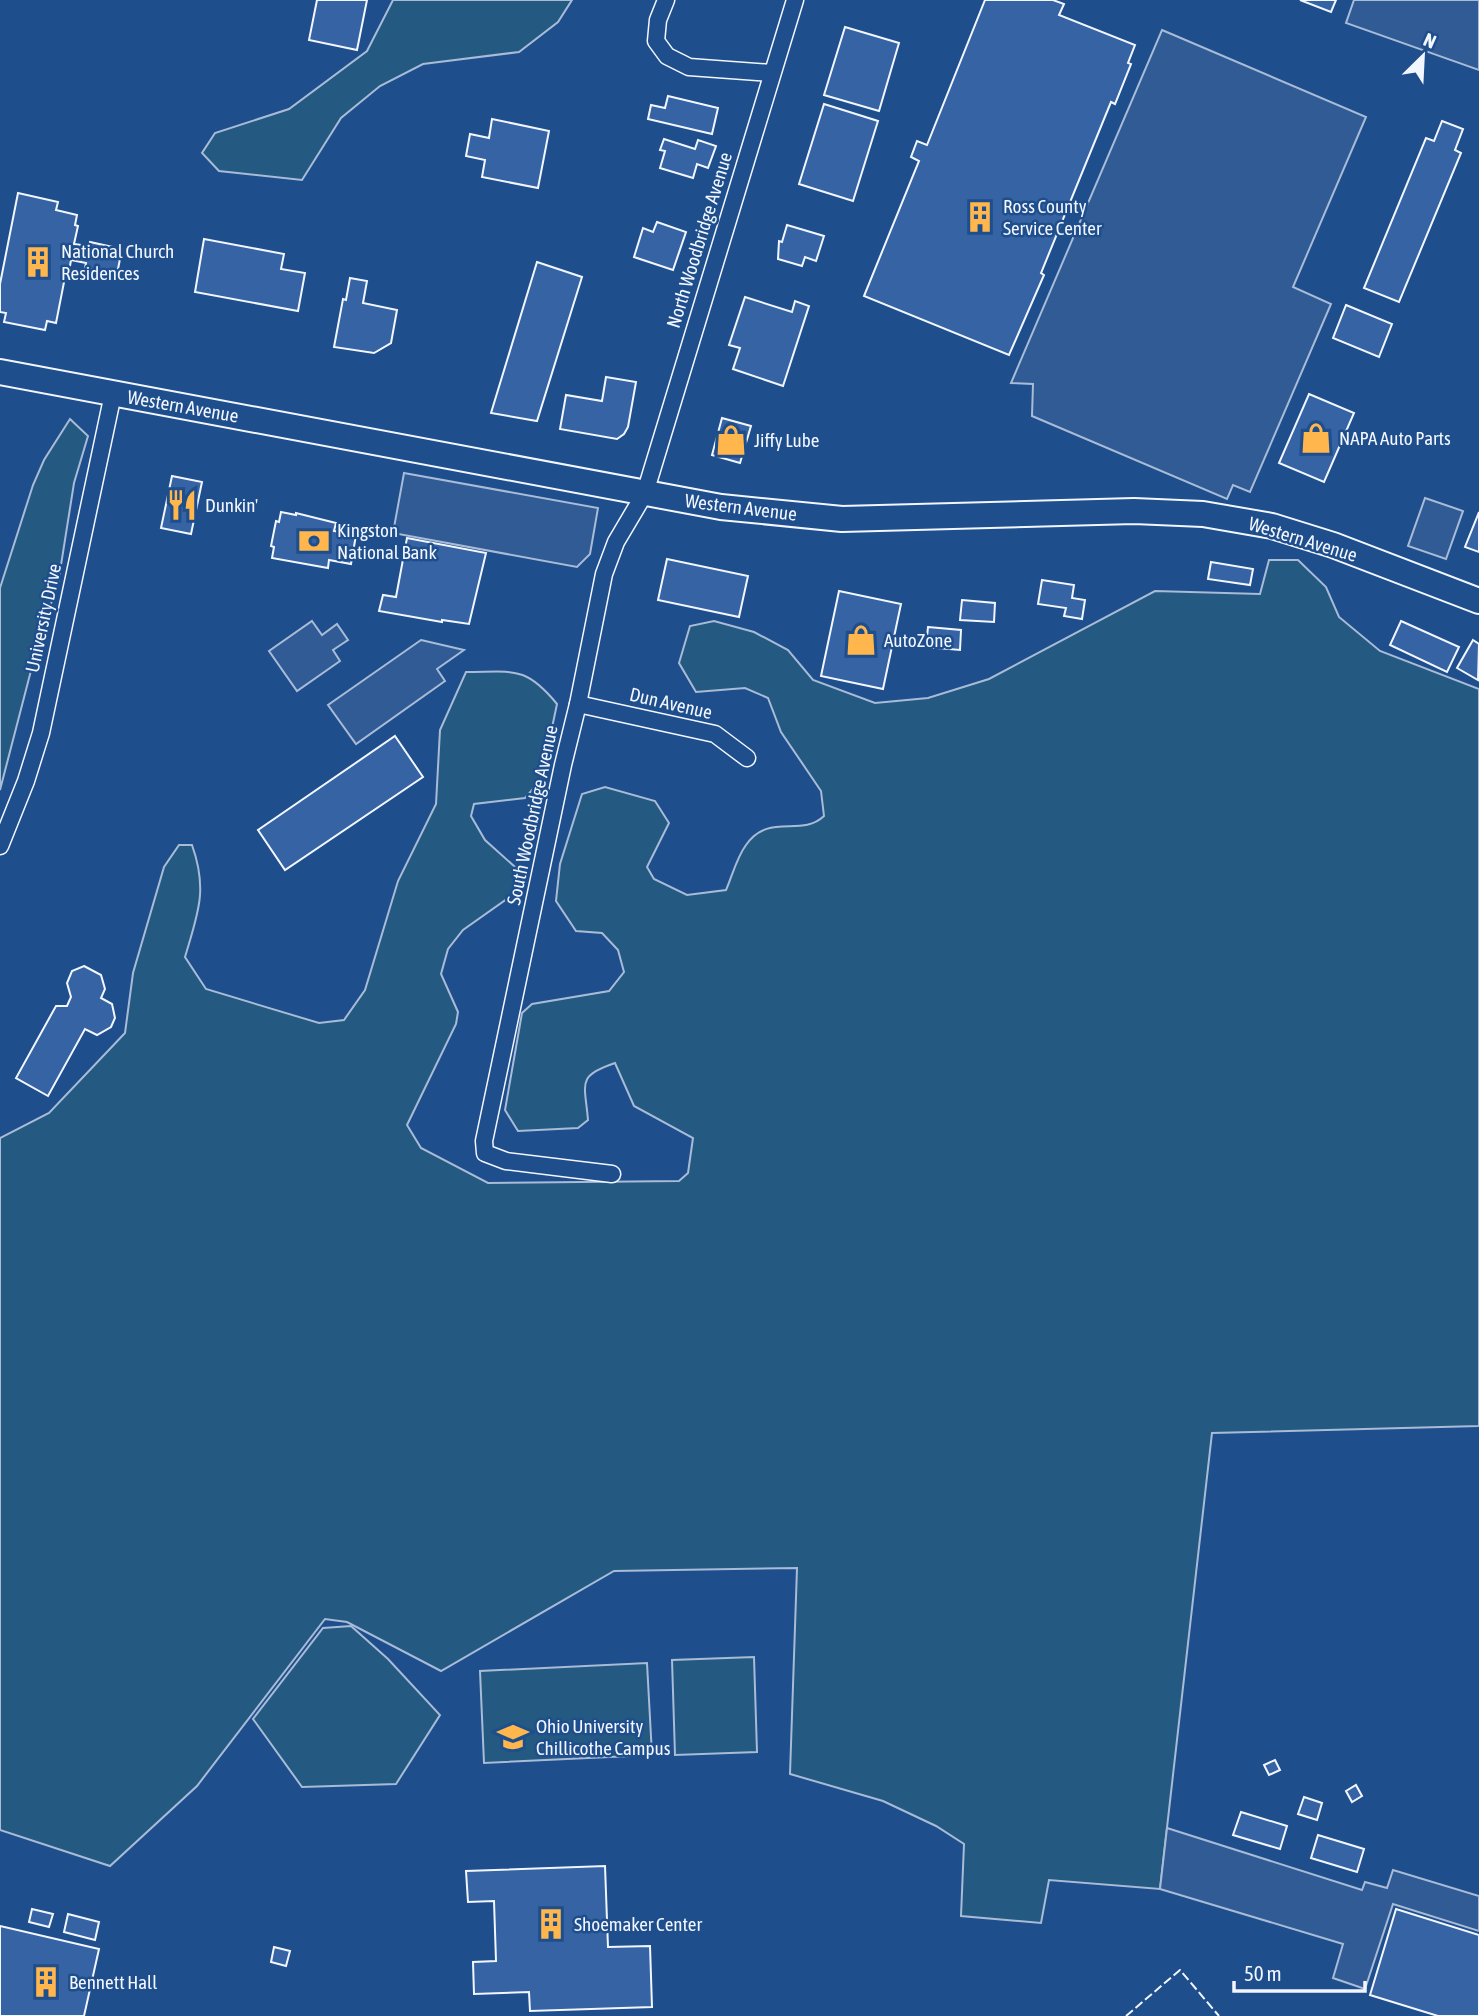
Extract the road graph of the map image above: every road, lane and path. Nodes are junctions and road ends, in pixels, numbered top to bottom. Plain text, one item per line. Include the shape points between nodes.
1 (666, 0) edge
2 (795, 0) edge
3 (771, 73) junction
4 (0, 372) edge
5 (113, 394) junction
6 (645, 493) junction
7 (1479, 601) edge
8 (578, 704) junction
9 (747, 758) dead end
10 (0, 846) edge
11 (612, 1174) dead end

1 - 3 street via 656,41 667,56 689,67
2 - 3 street, North Woodbridge Avenue
3 - 6 street, North Woodbridge Avenue
4 - 5 main road, Western Avenue
5 - 6 main road, Western Avenue
5 - 10 street, University Drive via 41,733
6 - 7 main road, Western Avenue via 721,507 842,519 1134,511 1203,514 1272,526 1333,545
6 - 8 street, South Woodbridge Avenue via 616,542 604,574
8 - 9 street, Dun Avenue via 715,734
8 - 11 street, South Woodbridge Avenue via 484,1141 485,1153 506,1161

